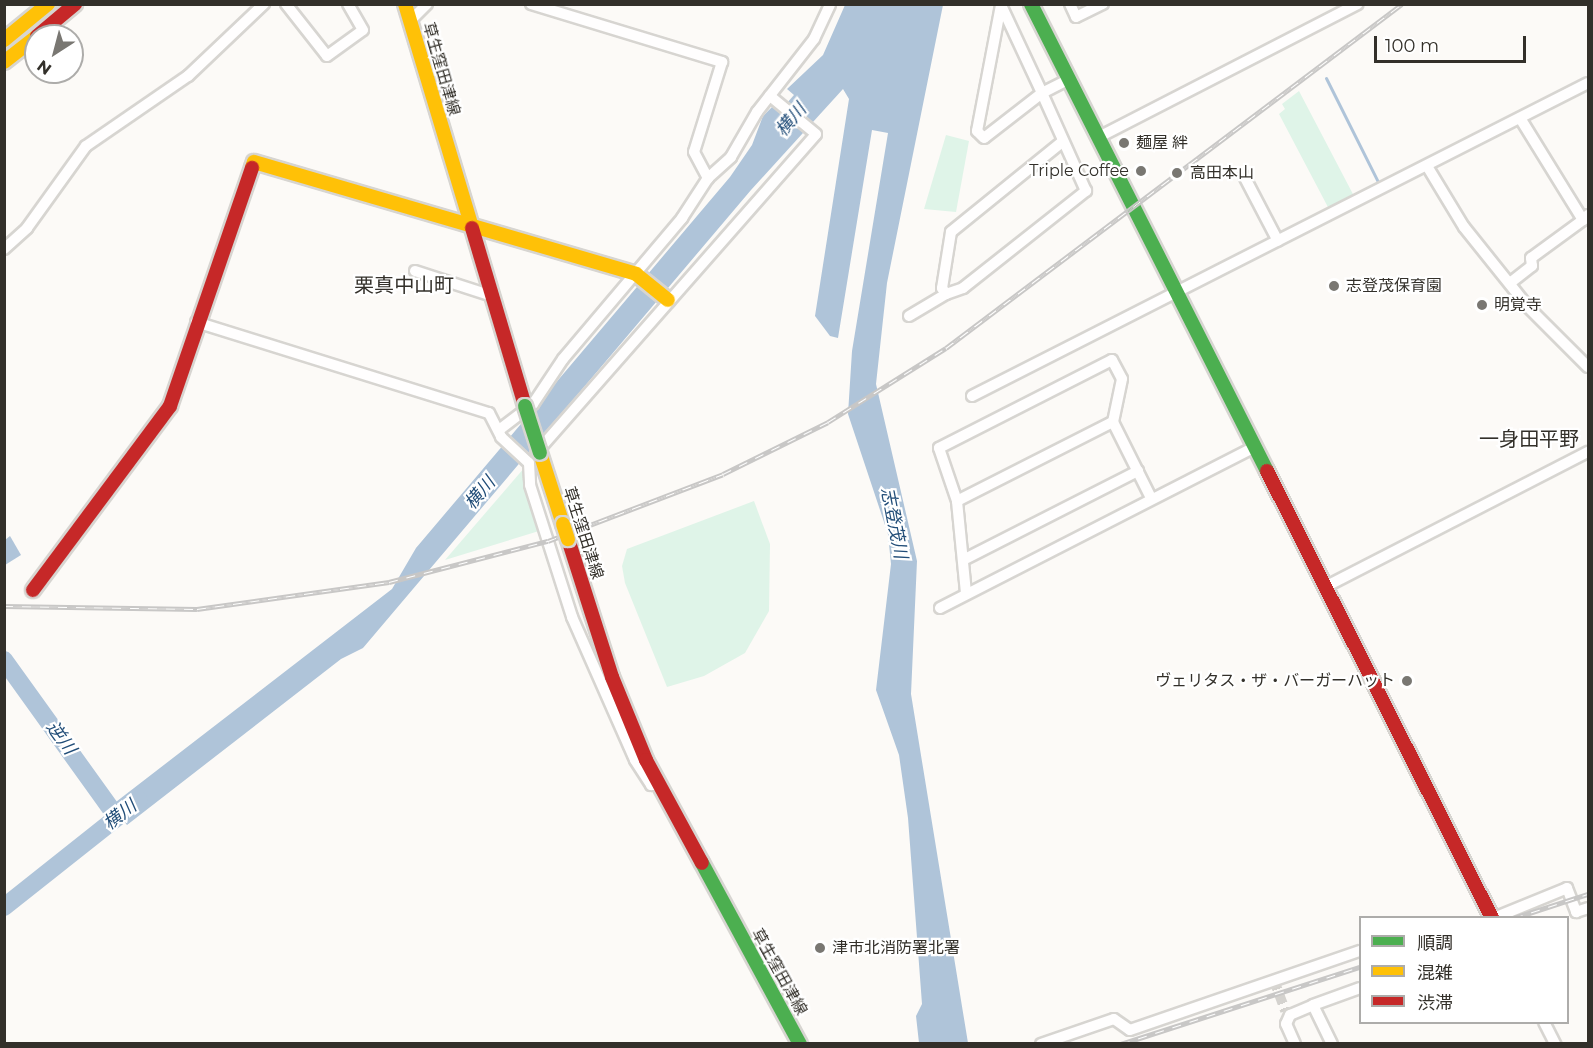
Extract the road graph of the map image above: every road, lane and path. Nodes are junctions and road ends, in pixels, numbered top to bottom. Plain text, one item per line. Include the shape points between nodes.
1 (48, 4) edge
2 (75, 4) edge
3 (264, 4) edge
4 (286, 4) edge
5 (348, 4) edge
6 (405, 4) edge
7 (427, 4) edge
8 (531, 4) edge
9 (830, 4) edge
10 (1070, 4) edge
11 (1103, 4) edge
12 (1358, 4) edge
13 (1001, 5) edge
14 (1033, 6) edge
15 (410, 21) junction
16 (51, 24) edge
17 (4, 40) edge
18 (24, 46) edge
19 (4, 62) edge
20 (1068, 80) junction
21 (1588, 83) edge
22 (1042, 93) junction
23 (770, 96) junction
24 (1520, 118) junction
25 (1097, 138) junction
26 (1062, 142) junction
27 (1427, 166) junction
28 (1244, 176) dead end
29 (708, 178) junction
30 (1586, 217) edge
31 (468, 227) junction
32 (1278, 242) junction
33 (4, 249) edge
34 (415, 272) dead end
35 (636, 274) junction
36 (1510, 283) junction
37 (1176, 293) junction
38 (946, 294) junction
39 (489, 295) junction
40 (668, 300) junction
41 (909, 316) dead end
42 (196, 322) junction
43 (1588, 367) edge
44 (972, 396) dead end
45 (1113, 422) junction
46 (500, 433) junction
47 (1254, 447) junction
48 (1588, 452) edge
49 (528, 462) junction
50 (1137, 471) junction
51 (1151, 498) junction
52 (957, 501) junction
53 (967, 558) junction
54 (1325, 587) junction
55 (33, 590) dead end
56 (966, 593) junction
57 (940, 608) dead end
58 (658, 784) junction
59 (1588, 908) edge
60 (1490, 916) edge
61 (1493, 916) edge
62 (1359, 951) edge
63 (1359, 988) edge
64 (1312, 1005) junction
65 (1545, 1024) edge
66 (800, 1044) edge
67 (1041, 1044) edge
68 (1295, 1044) edge
69 (1332, 1044) edge
70 (1555, 1044) edge

1 - 17 main road
2 - 16 main road
3 - 33 street via 188,76 86,146 27,228
4 - 5 street via 327,56 363,30
6 - 15 main road, 草生窪田津線
7 - 15 street
8 - 29 street via 722,62 694,152
9 - 23 street via 814,39
10 - 11 street via 1076,17
12 - 25 street
13 - 22 street
13 - 22 street via 977,131 984,138
14 - 20 main road
15 - 31 main road, 草生窪田津線
18 - 19 main road
20 - 22 street
20 - 25 main road
21 - 24 street
22 - 26 street
23 - 29 street via 730,157
23 - 40 street via 816,134
24 - 27 street
24 - 30 street
25 - 37 main road
26 - 38 street via 951,232 942,288
26 - 38 street via 1086,191 963,288
27 - 32 street
27 - 36 street via 1464,227
28 - 32 street
29 - 35 street
30 - 36 street via 1531,258 1532,266
31 - 35 main road
31 - 39 main road, 草生窪田津線
31 - 42 main road via 254,162
32 - 37 street
34 - 39 street
35 - 40 main road
35 - 46 street via 563,359 533,404
36 - 43 street via 1558,342
37 - 44 street
37 - 47 main road
38 - 41 street
39 - 58 main road, 草生窪田津線, bridge via 612,677
40 - 49 street
42 - 46 street via 478,406
42 - 55 main road via 170,406
45 - 50 street
45 - 52 street
45 - 52 street via 1122,379 1112,360 939,448
46 - 49 street
47 - 51 street
47 - 54 main road
48 - 54 street
49 - 58 street via 530,485 572,617 635,760 651,785
50 - 51 street
50 - 53 street
51 - 56 street
52 - 53 street
53 - 56 street
54 - 60 main road
56 - 57 street
58 - 66 main road, 草生窪田津線
59 - 61 street via 1576,912 1567,888
62 - 67 street via 1130,1030 1114,1019
63 - 64 street
64 - 68 street via 1287,1013 1286,1024
64 - 69 street
65 - 70 street

